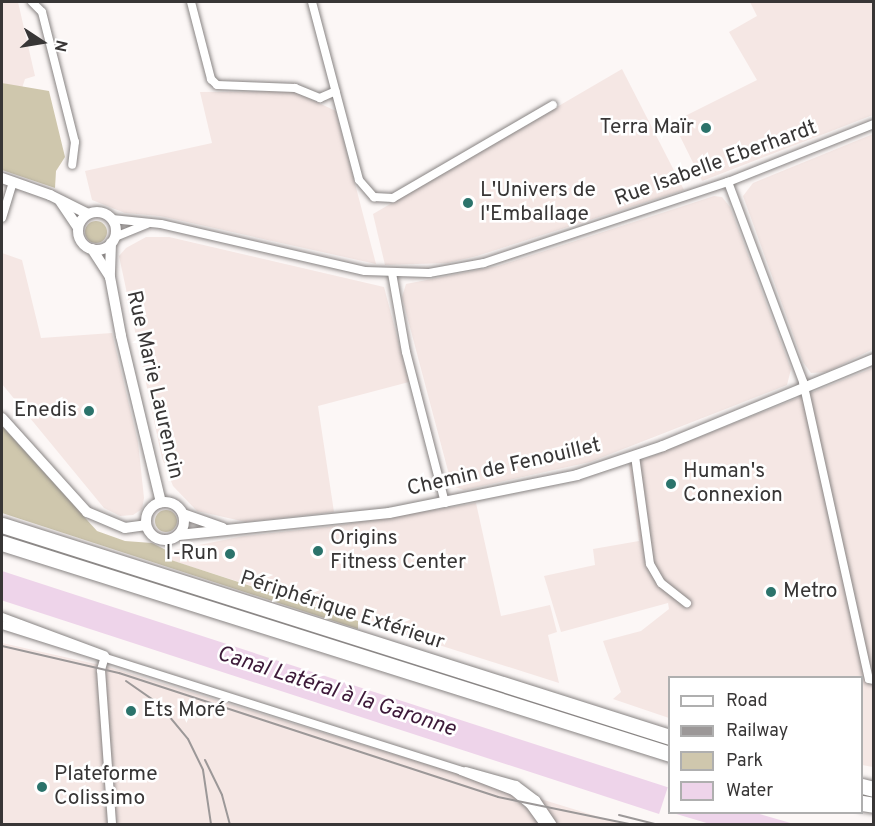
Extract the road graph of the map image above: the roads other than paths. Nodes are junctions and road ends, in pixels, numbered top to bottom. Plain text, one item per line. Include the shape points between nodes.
1 (33, 2) edge
2 (191, 2) edge
3 (312, 2) edge
4 (336, 91) junction
5 (554, 105) dead end
6 (873, 123) edge
7 (72, 165) dead end
8 (7, 180) edge
9 (728, 182) junction
10 (58, 198) junction
11 (88, 214) junction
12 (2, 218) edge
13 (112, 219) junction
14 (148, 223) junction
15 (78, 228) junction
16 (113, 240) junction
17 (92, 249) junction
18 (392, 273) junction
19 (110, 277) junction
20 (873, 359) edge
21 (805, 388) junction
22 (2, 418) edge
23 (635, 456) junction
24 (161, 502) junction
25 (445, 503) junction
26 (183, 514) junction
27 (2, 525) edge
28 (146, 525) junction
29 (232, 531) junction
30 (178, 536) junction
31 (2, 543) edge
32 (687, 603) dead end
33 (2, 617) edge
34 (2, 625) edge
35 (105, 656) junction
36 (873, 680) edge
37 (668, 737) edge
38 (668, 754) edge
39 (461, 771) junction
40 (112, 825) edge
41 (544, 825) edge
42 (552, 825) edge

1 - 7 street via 42,12 75,142
2 - 4 street via 211,79 217,85 295,88 320,98
3 - 4 street
4 - 5 street via 359,180 374,197 393,198
6 - 9 street, Rue Isabelle Eberhardt
8 - 10 street
8 - 12 street
9 - 18 street, Rue Isabelle Eberhardt via 484,262 429,273
9 - 21 street
10 - 11 street
10 - 15 street
11 - 13 street via 101,212
11 - 15 street
13 - 14 street, Rue Isabelle Eberhardt
13 - 16 street
14 - 16 street
14 - 18 street, Rue Isabelle Eberhardt via 345,267
15 - 17 street via 81,241
16 - 17 street via 102,249
16 - 19 street, Rue Marie Laurencin
17 - 19 street, Rue Marie Laurencin
18 - 25 street via 406,352
19 - 24 street, Rue Marie Laurencin
20 - 21 street, Chemin de Fenouillet
21 - 23 street, Chemin de Fenouillet
21 - 36 street via 869,679
22 - 28 street via 87,512 125,528
23 - 25 street, Chemin de Fenouillet via 577,475
23 - 32 street via 650,564 661,583
24 - 26 street via 172,503
24 - 28 street via 149,510
25 - 29 street, Chemin de Fenouillet via 339,521
26 - 29 street, Chemin de Fenouillet
26 - 30 street via 184,528
27 - 37 highway, Périphérique Extérieur
28 - 30 street via 160,540
29 - 30 street, Chemin de Fenouillet
31 - 38 highway
33 - 35 street
34 - 35 street
35 - 39 street
35 - 40 street via 100,670
39 - 41 street via 513,791 530,805
39 - 42 street via 478,772 516,785 536,800

